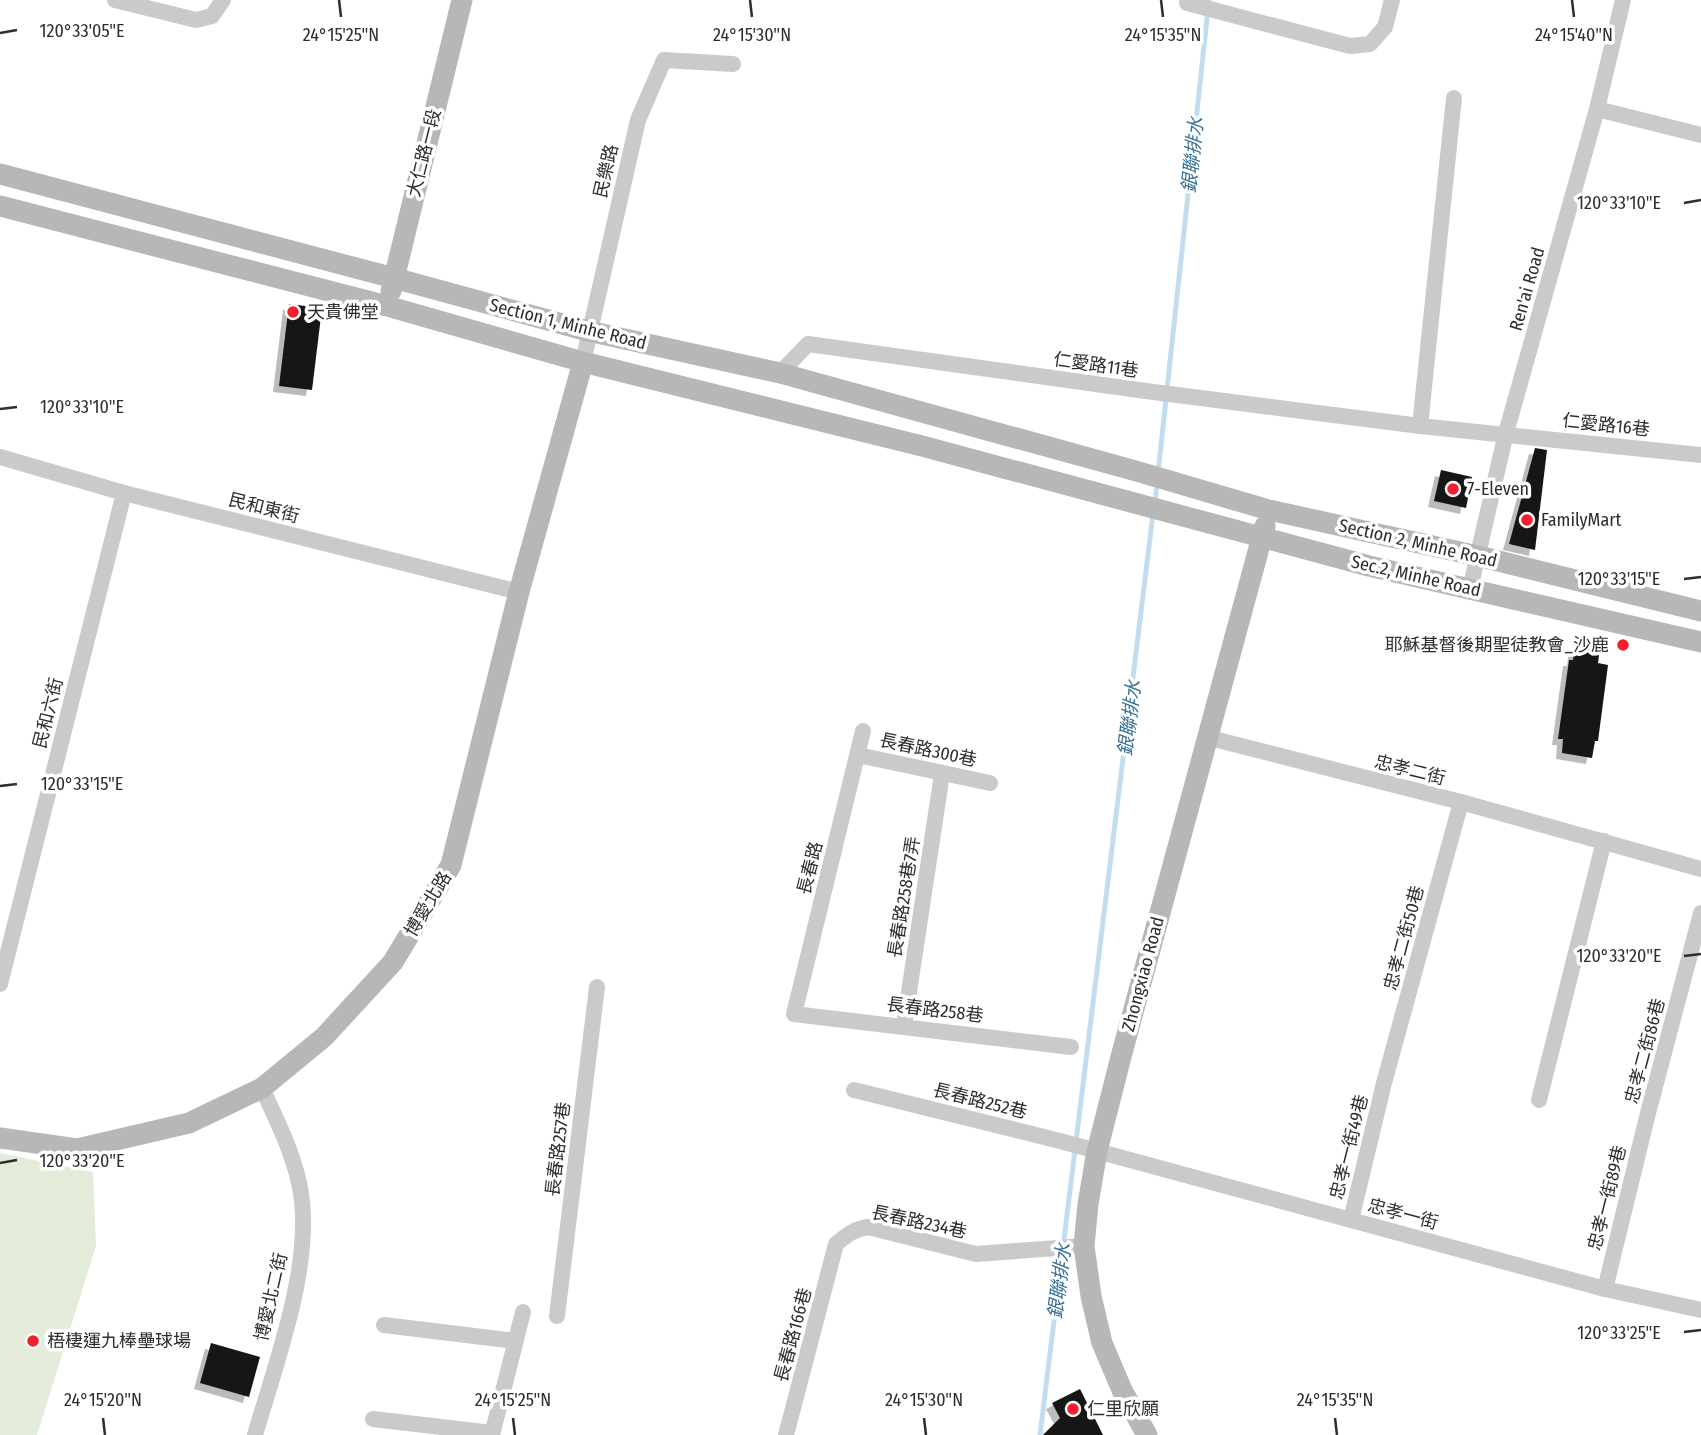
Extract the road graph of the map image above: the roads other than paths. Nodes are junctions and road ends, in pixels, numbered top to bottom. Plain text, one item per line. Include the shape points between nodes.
1 (115, 0) edge
2 (223, 0) edge
3 (462, 0) edge
4 (1392, 0) edge
5 (1623, 0) edge
6 (1192, 5) dead end
7 (733, 64) dead end
8 (1454, 98) dead end
9 (1597, 109) junction
10 (1701, 135) edge
11 (0, 174) edge
12 (0, 206) edge
13 (394, 278) junction
14 (387, 306) junction
15 (588, 331) junction
16 (583, 362) junction
17 (780, 373) junction
18 (933, 415) junction
19 (1420, 426) junction
20 (1506, 433) junction
21 (922, 446) junction
22 (1701, 455) edge
23 (0, 457) edge
24 (124, 493) junction
25 (1269, 510) junction
26 (1261, 537) junction
27 (1478, 556) junction
28 (1470, 589) junction
29 (519, 592) junction
30 (1701, 611) edge
31 (1701, 642) edge
32 (863, 732) dead end
33 (1206, 737) junction
34 (858, 755) junction
35 (942, 774) junction
36 (990, 783) dead end
37 (1461, 802) junction
38 (1604, 841) junction
39 (1701, 869) edge
40 (1701, 913) edge
41 (0, 984) edge
42 (597, 987) dead end
43 (794, 1014) joint
44 (904, 1025) junction
45 (1071, 1048) dead end
46 (1384, 1083) joint
47 (262, 1088) junction
48 (854, 1090) dead end
49 (1539, 1100) dead end
50 (1647, 1117) joint
51 (0, 1138) edge
52 (1097, 1151) junction
53 (1351, 1220) junction
54 (836, 1244) joint
55 (1084, 1246) junction
56 (1605, 1289) junction
57 (1701, 1310) edge
58 (523, 1312) dead end
59 (557, 1315) dead end
60 (384, 1325) dead end
61 (515, 1341) junction
62 (373, 1419) dead end
63 (492, 1434) edge
64 (255, 1435) edge
65 (786, 1435) edge
66 (1147, 1435) edge

1 - 2 street via 196,20 212,16
3 - 13 street, 大仁路一段
4 - 6 street via 1385,27 1370,44 1350,46
5 - 9 street, Ren'ai Road
7 - 15 street, 民樂路 via 664,60 638,120
8 - 19 street
9 - 10 street
9 - 20 street, Ren'ai Road
11 - 13 street, Section 1, Minhe Road
12 - 14 street, Section 1, Minhe Road
13 - 14 street, 大仁路一段
13 - 15 street, Section 1, Minhe Road
14 - 16 street, Section 1, Minhe Road
15 - 16 street, 民樂路
15 - 17 street, Section 1, Minhe Road
16 - 21 street, Section 1, Minhe Road
16 - 29 street, 博愛北路
17 - 18 street, Section 1, Minhe Road
17 - 19 street, 仁愛路11巷 via 808,344
18 - 21 street
18 - 25 street, Section 2, Minhe Road
19 - 20 street, 仁愛路11巷
20 - 22 street, 仁愛路16巷
20 - 27 street, Ren'ai Road
21 - 26 street, Sec.2, Minhe Road
23 - 24 street, 民和東街
24 - 29 street, 民和東街
24 - 41 street, 民和六街
25 - 26 street, Zhongxiao Road
25 - 27 street, Section 2, Minhe Road
26 - 28 street, Sec.2, Minhe Road
26 - 33 street, Zhongxiao Road
27 - 28 street, Ren'ai Road
27 - 30 street, Section 2, Minhe Road
28 - 31 street, Sec.2, Minhe Road
29 - 47 street, 博愛北路 via 451,865 393,962 324,1037
32 - 34 street, 長春路
33 - 37 street, 忠孝二街
33 - 52 street, Zhongxiao Road
34 - 35 street, 長春路300巷
34 - 43 street, 長春路
35 - 36 street, 長春路300巷
35 - 44 street, 長春路258巷7弄
37 - 38 street, 忠孝二街
37 - 46 street, 忠孝二街50巷
38 - 39 street, 忠孝二街
38 - 49 street
40 - 50 street, 忠孝二街86巷
42 - 59 street, 長春路257巷
43 - 44 street, 長春路258巷
44 - 45 street, 長春路258巷
46 - 53 street, 忠孝一街49巷
47 - 51 street, 博愛北路 via 189,1123 76,1149
47 - 64 street, 博愛北二街 via 291,1153 302,1214 301,1260 293,1298
48 - 52 street, 長春路252巷
50 - 56 street, 忠孝一街89巷
52 - 53 street, 忠孝一街
52 - 55 street, Zhongxiao Road
53 - 56 street, 忠孝一街
54 - 55 street, 長春路234巷 via 857,1228 868,1227 975,1254
54 - 65 street, 長春路166巷
55 - 66 street, Zhongxiao Road via 1102,1343
56 - 57 street, 忠孝一街
58 - 61 street
60 - 61 street
61 - 63 street
62 - 63 street

